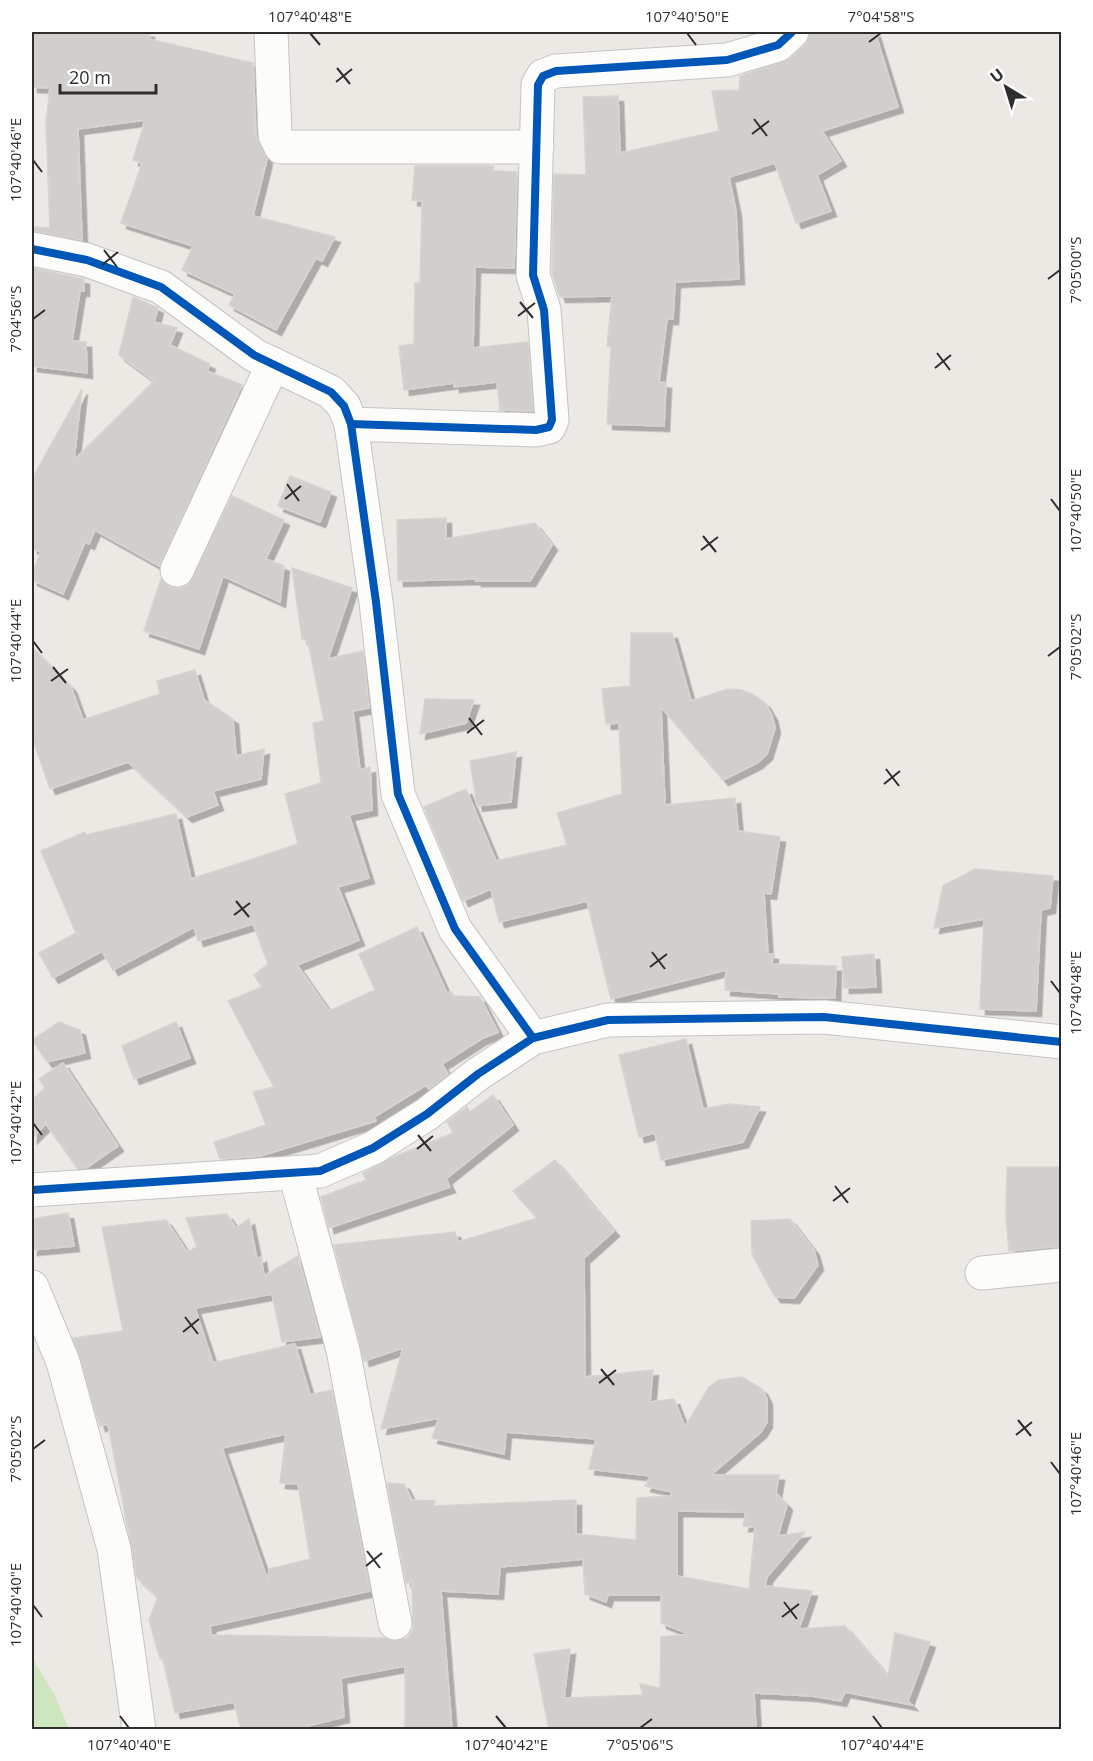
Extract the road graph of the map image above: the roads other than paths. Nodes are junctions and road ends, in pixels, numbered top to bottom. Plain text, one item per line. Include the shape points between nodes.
1 (271, 32) edge
2 (792, 32) edge
3 (537, 147) junction
4 (32, 249) edge
5 (273, 364) junction
6 (351, 424) junction
7 (177, 570) dead end
8 (533, 1038) junction
9 (1062, 1042) edge
10 (295, 1173) junction
11 (32, 1190) edge
12 (1062, 1265) edge
13 (982, 1273) dead end
14 (32, 1287) edge
15 (395, 1623) dead end
16 (139, 1730) edge

1 - 3 street via 275,135 281,147
2 - 3 street via 778,45 727,60 556,71 543,76 538,85
3 - 6 street via 533,275 543,310 552,420 549,427 536,430
4 - 5 street via 87,260 161,287 254,355
5 - 6 street via 331,392 344,406
5 - 7 street
6 - 8 street via 398,794 455,929
8 - 9 street via 608,1020 824,1017
8 - 10 street via 373,1148 320,1171
10 - 11 street
10 - 15 street via 343,1350
12 - 13 street
14 - 16 street via 63,1362 114,1549

